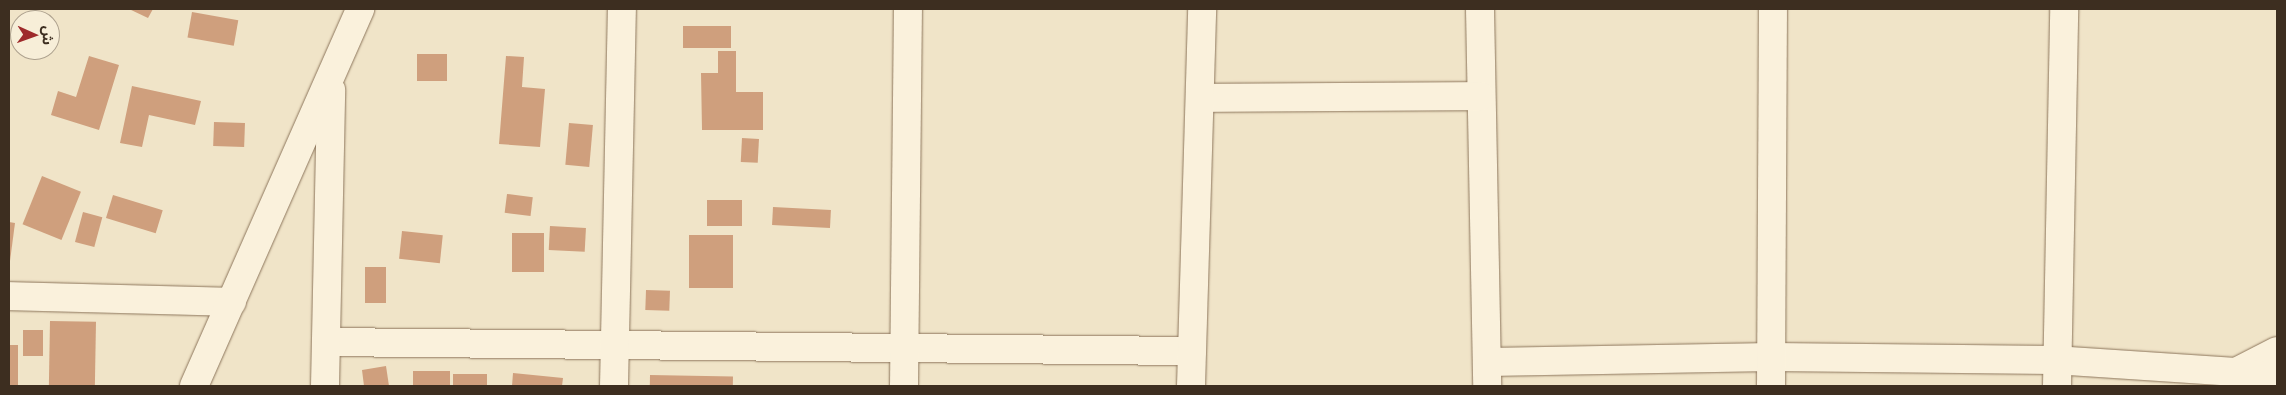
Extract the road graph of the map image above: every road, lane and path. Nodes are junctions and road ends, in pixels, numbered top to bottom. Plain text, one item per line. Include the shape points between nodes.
1 (360, 9) edge
2 (622, 9) edge
3 (908, 9) edge
4 (1202, 9) edge
5 (1480, 9) edge
6 (1773, 9) edge
7 (2064, 9) edge
8 (332, 78) junction
9 (1480, 96) junction
10 (1200, 98) junction
11 (9, 296) edge
12 (232, 302) junction
13 (326, 342) junction
14 (614, 346) junction
15 (905, 349) junction
16 (1192, 351) junction
17 (2277, 351) edge
18 (1772, 357) junction
19 (2236, 372) junction
20 (2056, 373) edge
21 (1487, 374) edge
22 (2277, 378) edge
23 (194, 386) edge
24 (325, 386) edge
25 (614, 386) edge
26 (904, 386) edge
27 (1191, 386) edge
28 (1771, 386) edge

1 - 8 street
2 - 14 street
3 - 15 street
4 - 10 street
5 - 9 street
6 - 18 street
7 - 20 street
8 - 12 street
8 - 13 street
9 - 10 street
9 - 21 street
10 - 16 street
11 - 12 street
12 - 23 street
13 - 14 street
13 - 24 street
14 - 15 street
14 - 25 street
15 - 16 street
15 - 26 street
16 - 27 street
17 - 19 street
18 - 20 street
18 - 21 street
18 - 28 street
19 - 20 street
19 - 22 street

